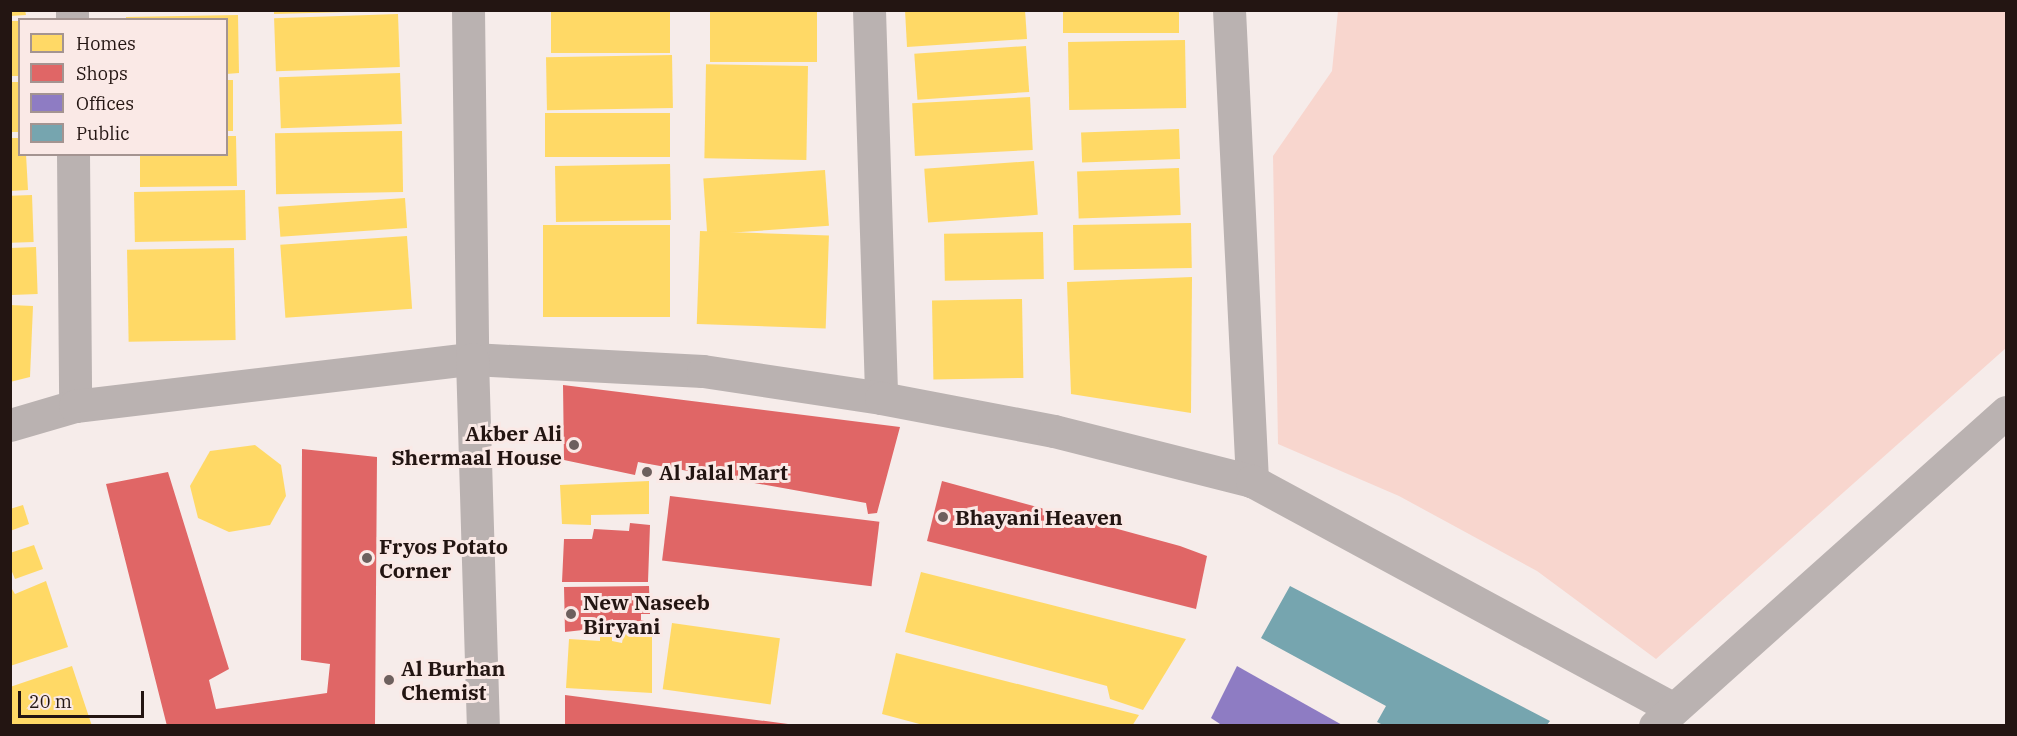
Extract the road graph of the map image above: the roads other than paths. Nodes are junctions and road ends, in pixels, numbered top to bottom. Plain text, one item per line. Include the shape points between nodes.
1 (468, 10) edge
2 (869, 10) edge
3 (1229, 10) edge
4 (73, 156) edge
5 (472, 359) junction
6 (881, 398) junction
7 (75, 406) junction
8 (2007, 412) edge
9 (10, 425) edge
10 (1252, 481) junction
11 (1664, 717) edge
12 (483, 726) edge

1 - 5 street
2 - 6 street
3 - 10 street
4 - 7 street
5 - 6 street via 703,371
5 - 7 street
5 - 12 street
6 - 10 street via 1054,431
7 - 9 street
8 - 11 street
10 - 11 street

